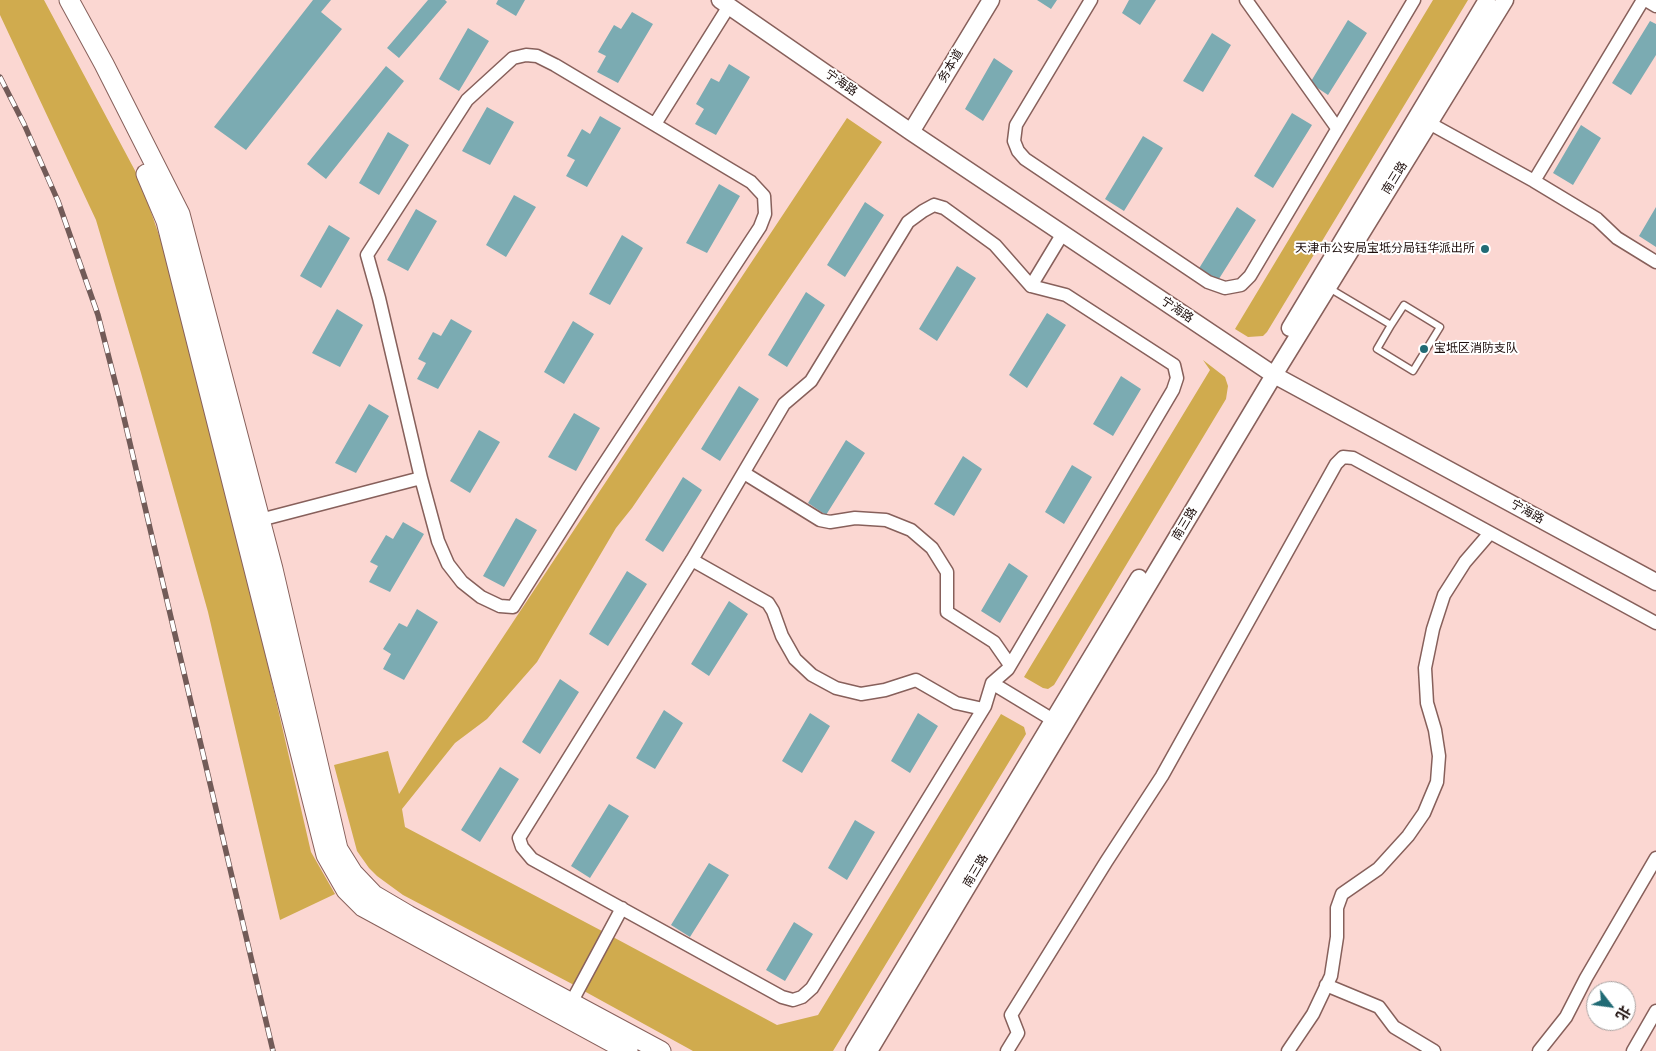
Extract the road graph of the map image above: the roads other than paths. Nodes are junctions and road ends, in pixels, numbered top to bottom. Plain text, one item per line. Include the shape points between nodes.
1 (56, 0) edge
2 (69, 0) edge
3 (991, 0) edge
4 (1091, 0) edge
5 (1246, 0) edge
6 (1414, 0) edge
7 (1487, 0) edge
8 (1505, 0) edge
9 (1645, 0) edge
10 (724, 3) edge
11 (1656, 6) edge
12 (1429, 123) junction
13 (655, 124) junction
14 (1337, 128) junction
15 (911, 132) junction
16 (1534, 181) junction
17 (1063, 234) junction
18 (1656, 262) edge
19 (1031, 286) junction
20 (1328, 288) junction
21 (1391, 325) junction
22 (1270, 372) junction
23 (744, 473) junction
24 (421, 478) junction
25 (260, 520) junction
26 (1490, 533) junction
27 (692, 560) junction
28 (1656, 582) edge
29 (1656, 623) edge
30 (1010, 665) junction
31 (992, 683) junction
32 (983, 709) junction
33 (1053, 720) junction
34 (1656, 858) edge
35 (622, 908) junction
36 (1326, 985) junction
37 (571, 1003) junction
38 (1656, 1011) edge
39 (628, 1051) edge
40 (661, 1051) edge
41 (854, 1051) edge
42 (869, 1051) edge
43 (1007, 1051) edge
44 (1288, 1051) edge
45 (1434, 1051) edge
46 (1539, 1051) edge
47 (1633, 1051) edge

1 - 39 main road via 142,163 166,221 326,856 346,890 363,907
2 - 25 main road via 180,214
3 - 15 street, 务本道
4 - 14 street via 1016,125 1014,141 1018,151 1025,159 1208,282 1225,288 1241,286 1250,276
5 - 14 street
6 - 14 street
7 - 22 street, 南三路
8 - 12 street, 南三路
9 - 11 street
9 - 16 street
10 - 13 street
10 - 15 street, 宁海路
12 - 16 street
12 - 20 street, 南三路
13 - 24 street via 555,65 526,54 513,58 467,100 366,254
13 - 24 street via 751,182 764,196 765,214 760,227 513,606 500,606 481,597 462,582 448,564 438,541
15 - 17 street, 宁海路
16 - 18 street via 1596,219 1617,238
17 - 19 street
17 - 22 street, 宁海路
19 - 23 street via 995,245 944,208 934,206 923,211 908,222 811,381 784,404
19 - 30 street via 1066,295 1174,365 1177,378 1173,390
20 - 21 lane
20 - 22 street, 南三路
21 - 21 lane via 1377,349 1413,370 1440,327 1404,305
22 - 28 street, 宁海路
22 - 33 street, 南三路
22 - 42 street, 南三路
23 - 27 street
23 - 30 street via 820,520 886,520 911,530 932,548 947,572 947,612 994,642
24 - 25 street
25 - 37 main road via 338,849 353,873 374,895
26 - 29 street
26 - 36 street via 1465,562 1444,595 1433,629 1425,668 1427,702 1439,756 1437,782 1424,813 1408,836 1378,869 1342,894 1337,908 1337,937 1331,976
26 - 43 street via 1353,458 1343,457 1336,464 1162,776 1011,1016 1018,1033
27 - 32 street via 768,603 795,659 812,675 836,688 861,694 916,680 956,703
27 - 35 street via 519,838 522,848 532,859
30 - 31 street
31 - 32 street
31 - 33 street
32 - 35 street via 812,988 802,997 793,1000 782,997
33 - 41 street, 南三路
34 - 46 street via 1566,1017
35 - 37 street
36 - 44 street via 1313,1014
36 - 45 street via 1379,1007 1394,1027
37 - 40 main road
38 - 47 street

